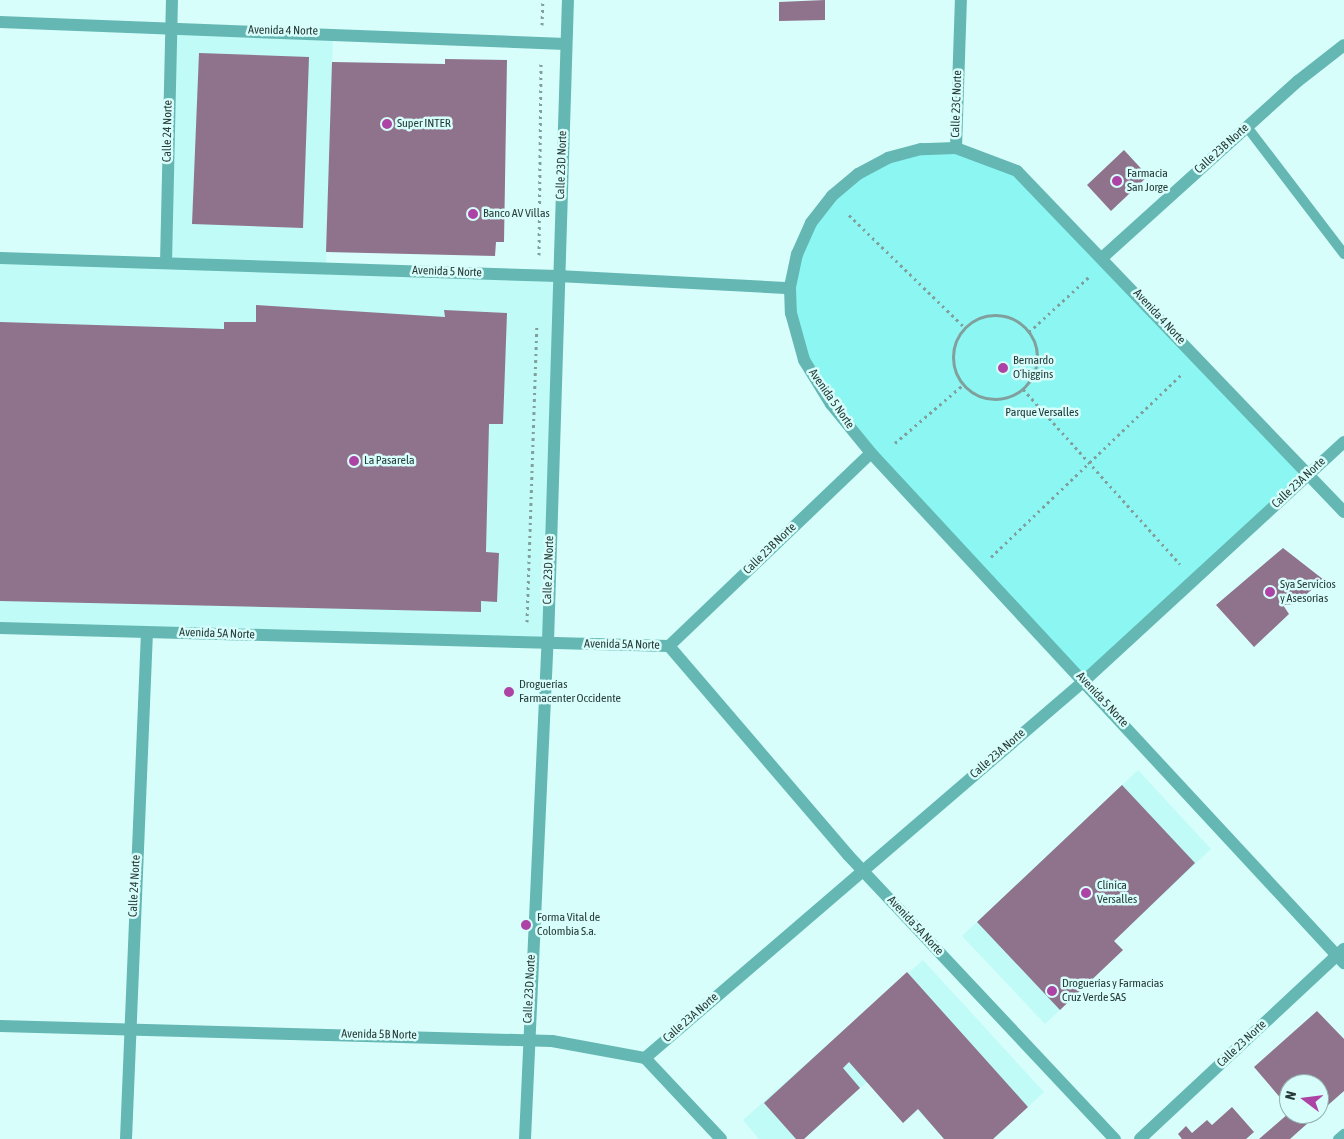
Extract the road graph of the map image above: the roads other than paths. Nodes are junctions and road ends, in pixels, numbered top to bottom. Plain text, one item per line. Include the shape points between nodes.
1 (172, 0) edge
2 (568, 0) edge
3 (961, 0) edge
4 (0, 22) edge
5 (170, 30) junction
6 (566, 44) junction
7 (1344, 45) edge
8 (1247, 127) junction
9 (956, 148) junction
10 (1344, 254) edge
11 (1103, 257) junction
12 (0, 258) edge
13 (166, 263) junction
14 (558, 276) junction
15 (790, 288) junction
16 (1344, 442) edge
17 (871, 453) junction
18 (1308, 474) junction
19 (1344, 512) edge
20 (0, 628) edge
21 (147, 632) junction
22 (548, 642) junction
23 (669, 646) junction
24 (1084, 681) junction
25 (863, 871) junction
26 (1342, 956) edge
27 (0, 1026) edge
28 (129, 1032) junction
29 (528, 1038) junction
30 (646, 1058) junction
31 (1344, 1134) edge
32 (126, 1139) edge
33 (526, 1139) edge
34 (721, 1139) edge
35 (1115, 1139) edge
36 (1140, 1139) edge
37 (1338, 1139) edge

1 - 5 street, Calle 24 Norte
2 - 6 street, Calle 23D Norte
3 - 9 street, Calle 23C Norte
4 - 5 street, Avenida 4 Norte
5 - 6 street, Avenida 4 Norte via 333,32
5 - 13 street, Calle 24 Norte
6 - 14 street, Calle 23D Norte
7 - 8 street, Calle 23B Norte
8 - 10 lane
8 - 11 street, Calle 23B Norte
9 - 11 street, Avenida 4 Norte via 1017,171
9 - 15 street, Calle 23C Norte via 921,149 888,158 858,174 832,196 811,223 797,254
11 - 18 street, Avenida 4 Norte
12 - 13 street, Avenida 5 Norte
13 - 14 street, Avenida 5 Norte
14 - 15 street, Avenida 5 Norte
14 - 22 street, Calle 23D Norte
15 - 17 street, Avenida 5 Norte via 791,313 804,360 831,404
16 - 18 street, Calle 23A Norte
17 - 23 street, Calle 23B Norte
17 - 24 street, Avenida 5 Norte
18 - 19 street, Avenida 4 Norte
18 - 24 street, Calle 23A Norte
20 - 21 street, Avenida 5A Norte
21 - 22 street, Avenida 5A Norte
21 - 28 street, Calle 24 Norte
22 - 23 street, Avenida 5A Norte
22 - 29 street, Calle 23D Norte
23 - 25 street, Avenida 5A Norte
24 - 25 street, Calle 23A Norte
24 - 26 street, Avenida 5 Norte
25 - 30 street, Calle 23A Norte
25 - 35 street, Avenida 5A Norte
26 - 36 street, Calle 23 Norte
27 - 28 street, Avenida 5B Norte
28 - 29 street, Avenida 5B Norte
28 - 32 street, Calle 24 Norte
29 - 30 street, Avenida 5B Norte
29 - 33 street, Calle 23D Norte
30 - 34 street
31 - 37 lane

